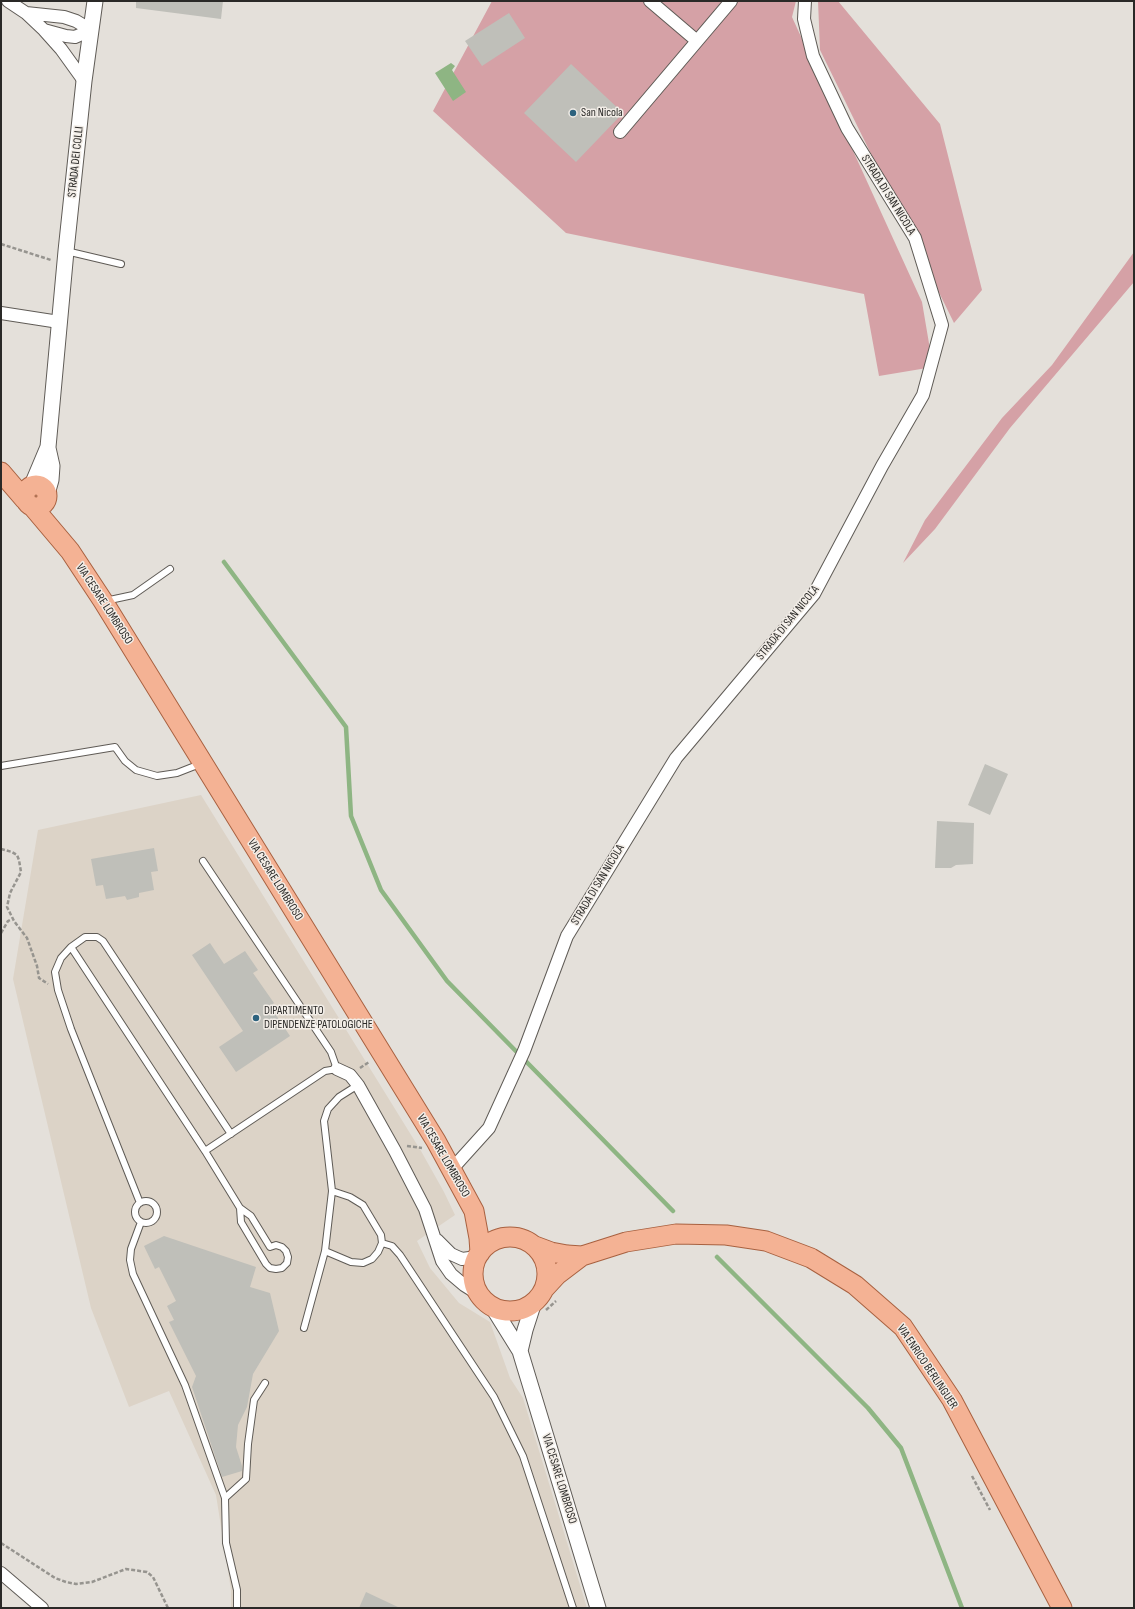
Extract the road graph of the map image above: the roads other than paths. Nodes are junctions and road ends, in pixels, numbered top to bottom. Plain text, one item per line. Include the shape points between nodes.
1 (8, 1) edge
2 (95, 1) edge
3 (650, 1) edge
4 (731, 1) edge
5 (806, 1) edge
6 (26, 13) junction
7 (44, 30) junction
8 (91, 30) junction
9 (697, 41) junction
10 (84, 81) junction
11 (620, 132) dead end
12 (65, 257) junction
13 (121, 264) dead end
14 (1, 313) edge
15 (59, 322) junction
16 (2, 473) edge
17 (36, 494) junction
18 (170, 569) dead end
19 (103, 601) junction
20 (202, 763) junction
21 (1, 766) edge
22 (203, 861) dead end
23 (71, 947) junction
24 (337, 1069) junction
25 (358, 1085) junction
26 (231, 1134) junction
27 (205, 1151) junction
28 (452, 1169) junction
29 (332, 1191) junction
30 (140, 1203) junction
31 (240, 1208) junction
32 (474, 1211) junction
33 (141, 1222) junction
34 (435, 1237) junction
35 (511, 1237) junction
36 (382, 1242) junction
37 (535, 1246) junction
38 (325, 1251) junction
39 (479, 1255) junction
40 (582, 1256) junction
41 (486, 1300) junction
42 (546, 1300) junction
43 (304, 1328) dead end
44 (520, 1351) junction
45 (266, 1383) dead end
46 (225, 1498) junction
47 (1, 1573) edge
48 (42, 1608) edge
49 (237, 1608) edge
50 (573, 1608) edge
51 (598, 1608) edge
52 (1062, 1608) edge

1 - 6 street
2 - 8 street, STRADA DEI COLLI
3 - 9 street
4 - 9 street
5 - 28 street, STRADA DI SAN NICOLA via 804,19 813,56 847,128 915,238 942,325 923,395 814,594 676,758 567,936 524,1051 489,1128
6 - 7 street
6 - 8 street via 64,17
7 - 8 street via 75,37
7 - 10 street
8 - 10 street, STRADA DEI COLLI
9 - 11 street
10 - 12 street, STRADA DEI COLLI
12 - 13 lane
12 - 15 street, STRADA DEI COLLI
14 - 15 street
15 - 17 street, STRADA DEI COLLI via 48,447 52,466 51,480
16 - 17 main road
17 - 19 main road, VIA CESARE LOMBROSO
18 - 19 lane via 133,595
19 - 20 main road, VIA CESARE LOMBROSO
20 - 21 lane via 177,773 157,776 136,770 125,761 115,747
20 - 28 main road, VIA CESARE LOMBROSO
22 - 24 lane via 331,1052
23 - 26 lane via 85,937 97,937 110,948
23 - 27 lane
23 - 30 lane via 61,958 55,972 58,990
24 - 25 street, VIA CESARE LOMBROSO via 350,1074
24 - 26 lane via 325,1071
25 - 29 lane via 328,1109 324,1121
25 - 34 street, VIA CESARE LOMBROSO via 412,1183
26 - 27 lane
27 - 31 lane
28 - 32 main road, VIA CESARE LOMBROSO
29 - 36 lane via 363,1205 381,1235
29 - 38 lane
30 - 33 lane via 136,1215
30 - 33 lane via 148,1201 157,1210 153,1221
31 - 31 lane via 241,1222 266,1264 270,1268 282,1268 287,1263 286,1251 276,1245 270,1247 251,1216
32 - 35 main road, VIA CESARE LOMBROSO
32 - 39 main road, VIA CESARE LOMBROSO
33 - 46 lane via 131,1249 133,1274 185,1385
34 - 39 street, VIA CESARE LOMBROSO via 451,1254 462,1259
34 - 41 street, VIA CESARE LOMBROSO via 442,1261 451,1274
35 - 37 main road via 528,1241
35 - 39 main road via 493,1241
36 - 38 lane via 372,1259 363,1263 351,1262
36 - 50 lane via 392,1246 400,1255 494,1397 523,1456
37 - 40 main road via 550,1252
37 - 42 main road via 541,1253 547,1270
38 - 43 lane
39 - 41 main road via 474,1267 475,1286
40 - 42 main road via 557,1275
40 - 52 main road, VIA ENRICO BERLINGUER via 626,1242 676,1234 726,1235 766,1241 811,1258 855,1285 902,1327 952,1400
41 - 42 main road via 509,1311
41 - 44 street, VIA CESARE LOMBROSO
42 - 44 street via 525,1330
44 - 51 street, VIA CESARE LOMBROSO
45 - 46 lane via 254,1400 246,1479
46 - 49 lane via 226,1543 237,1590
47 - 48 street

